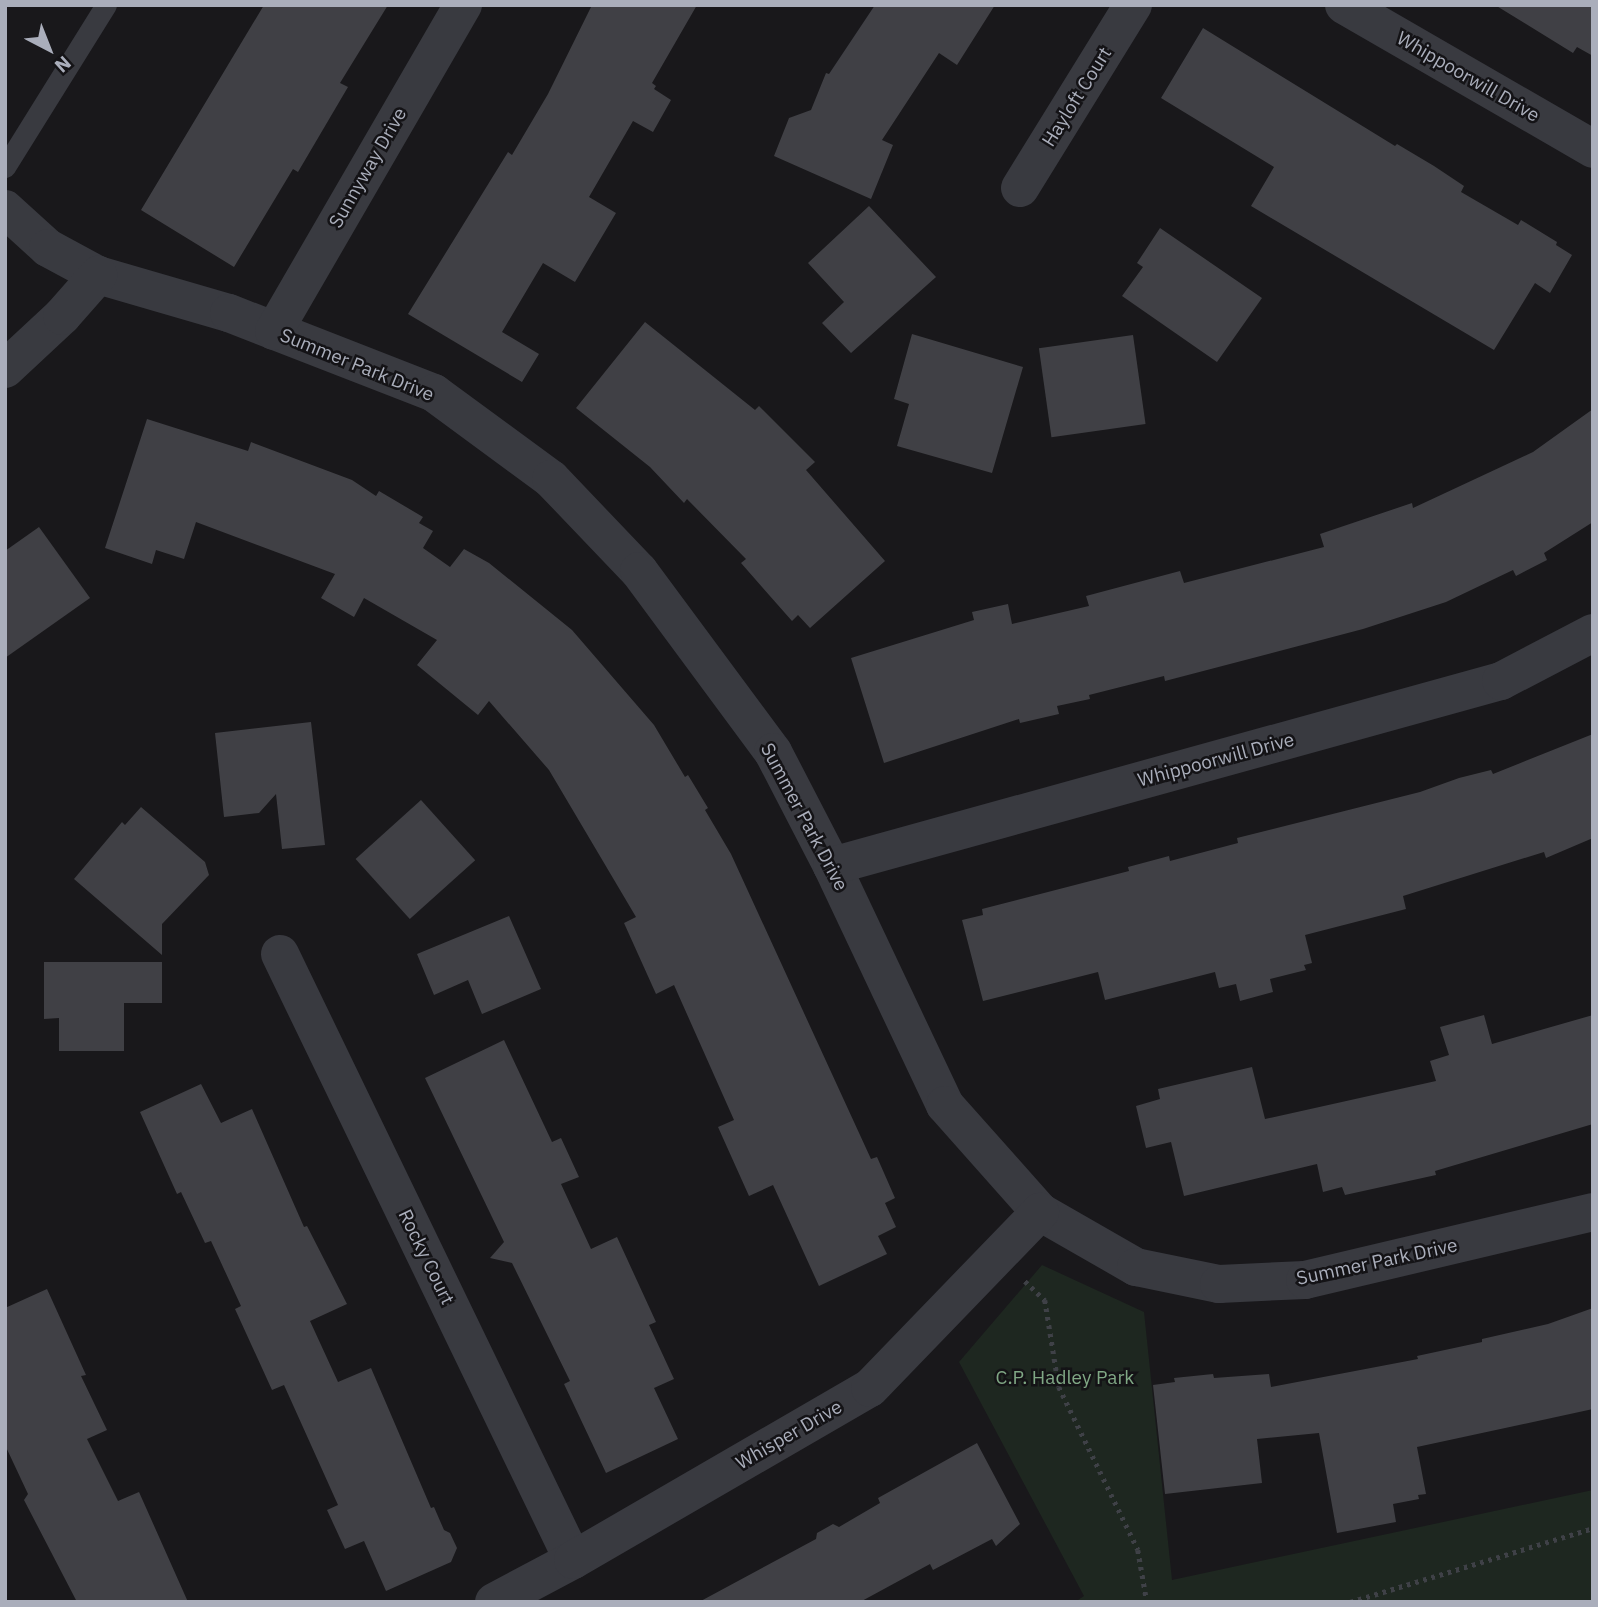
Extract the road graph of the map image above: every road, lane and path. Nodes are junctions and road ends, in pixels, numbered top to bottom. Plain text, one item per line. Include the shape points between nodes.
1 (106, 5) edge
2 (463, 5) edge
3 (1133, 5) edge
4 (1344, 5) edge
5 (1593, 149) edge
6 (5, 167) edge
7 (1020, 188) dead end
8 (5, 209) edge
9 (99, 275) junction
10 (274, 331) junction
11 (5, 369) edge
12 (1593, 633) edge
13 (832, 866) junction
14 (280, 954) dead end
15 (1040, 1212) junction
16 (1593, 1212) edge
17 (995, 1259) junction
18 (1593, 1528) edge
19 (573, 1560) junction
20 (495, 1602) edge
21 (1147, 1602) edge
22 (1350, 1602) edge

1 - 6 lane
2 - 10 street, Sunnyway Drive
3 - 7 street, Hayloft Court
4 - 5 street, Whippoorwill Drive
8 - 9 street, Summer Park Drive via 48,248
9 - 10 street, Summer Park Drive
9 - 11 street
10 - 13 street, Summer Park Drive via 434,393 551,479 639,571 765,742
12 - 13 street, Whippoorwill Drive via 1501,681
13 - 15 street, Summer Park Drive via 945,1105
14 - 19 street, Rocky Court
15 - 16 street, Summer Park Drive via 1136,1267 1219,1283 1305,1280
15 - 17 street, Whisper Drive
17 - 19 street, Whisper Drive via 870,1388
17 - 21 path via 1045,1300 1059,1387 1138,1550
18 - 22 path
19 - 20 street, Whisper Drive

